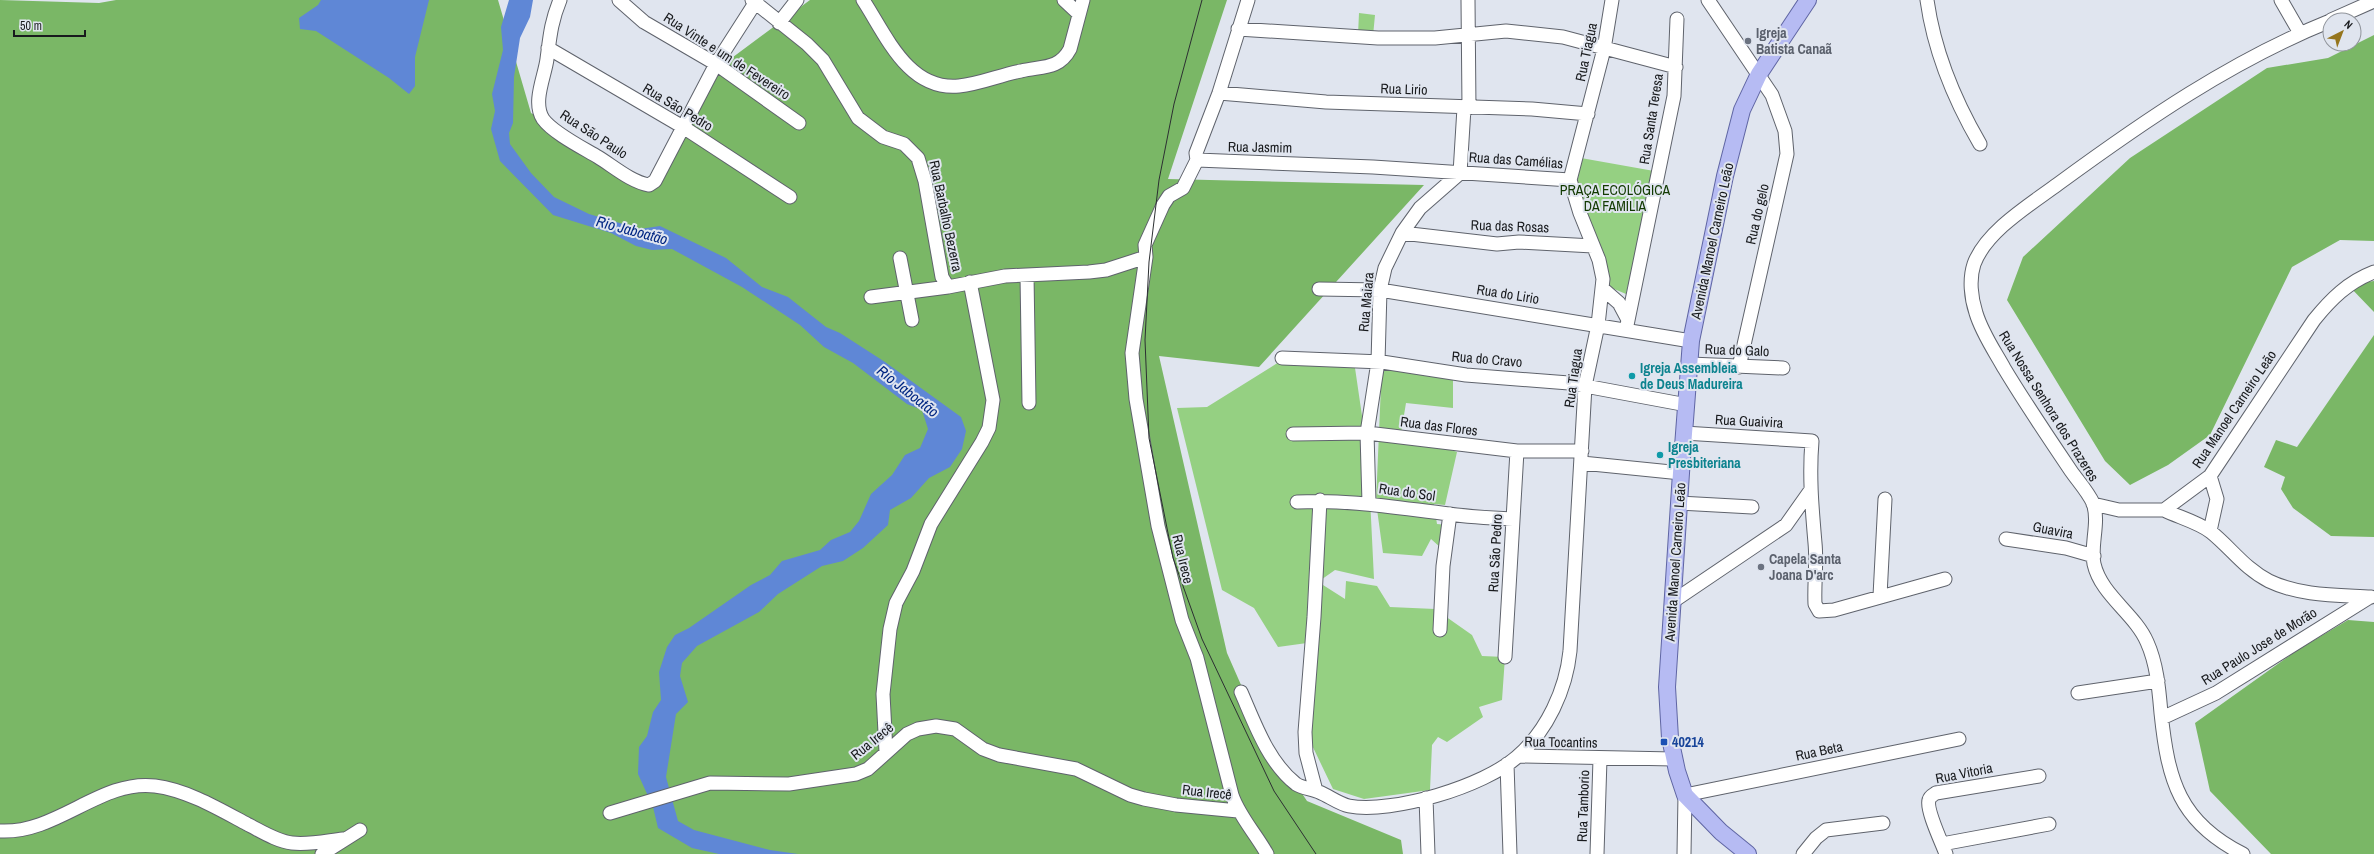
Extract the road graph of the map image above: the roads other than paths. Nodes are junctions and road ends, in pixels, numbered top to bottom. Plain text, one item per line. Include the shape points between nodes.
1 (560, 0) edge
2 (619, 0) edge
3 (797, 0) edge
4 (863, 0) edge
5 (1064, 0) edge
6 (1082, 0) edge
7 (1248, 0) edge
8 (1468, 0) edge
9 (1612, 0) edge
10 (1708, 0) edge
11 (1808, 0) edge
12 (1927, 0) edge
13 (2281, 0) edge
14 (755, 1) edge
15 (2374, 1) edge
16 (2349, 12) edge
17 (1079, 14) junction
18 (1677, 19) dead end
19 (779, 23) junction
20 (2322, 24) edge
21 (1238, 29) junction
22 (2300, 33) junction
23 (1468, 36) junction
24 (548, 48) junction
25 (1604, 49) junction
26 (716, 64) junction
27 (1676, 67) junction
28 (1758, 74) junction
29 (1219, 93) junction
30 (1467, 108) junction
31 (1588, 114) junction
32 (799, 123) dead end
33 (683, 127) junction
34 (1980, 144) dead end
35 (1197, 160) junction
36 (1460, 173) junction
37 (1570, 180) junction
38 (790, 197) dead end
39 (1402, 233) junction
40 (1593, 246) junction
41 (1146, 257) junction
42 (900, 258) dead end
43 (2374, 272) edge
44 (1027, 275) junction
45 (970, 282) junction
46 (948, 287) junction
47 (1319, 289) dead end
48 (1603, 289) junction
49 (1380, 290) junction
50 (908, 291) junction
51 (872, 297) dead end
52 (912, 320) dead end
53 (1626, 324) junction
54 (1598, 325) junction
55 (1691, 341) junction
56 (1282, 358) dead end
57 (1378, 362) junction
58 (1690, 364) junction
59 (1739, 367) junction
60 (1783, 368) dead end
61 (1585, 386) junction
62 (1029, 402) dead end
63 (1687, 405) junction
64 (1368, 433) junction
65 (1684, 433) junction
66 (1293, 434) dead end
67 (1517, 451) junction
68 (1582, 457) junction
69 (1681, 473) junction
70 (2210, 476) junction
71 (1810, 491) junction
72 (1885, 499) dead end
73 (1320, 500) junction
74 (1296, 502) dead end
75 (1369, 503) junction
76 (1679, 503) junction
77 (2093, 504) junction
78 (1752, 507) dead end
79 (2164, 510) junction
80 (1450, 514) junction
81 (1513, 519) junction
82 (2210, 531) junction
83 (2006, 539) dead end
84 (2094, 556) junction
85 (1945, 579) dead end
86 (1880, 596) junction
87 (2372, 597) edge
88 (1672, 602) junction
89 (1440, 630) dead end
90 (1505, 657) dead end
91 (2158, 681) junction
92 (1241, 692) dead end
93 (2078, 693) dead end
94 (2162, 718) junction
95 (1959, 739) dead end
96 (886, 752) junction
97 (1600, 759) junction
98 (1674, 759) junction
99 (1513, 760) junction
100 (2039, 776) dead end
101 (1316, 791) junction
102 (1685, 795) junction
103 (1426, 798) junction
104 (1238, 811) junction
105 (610, 813) dead end
106 (1882, 823) dead end
107 (2049, 824) dead end
108 (360, 830) dead end
109 (0, 831) edge
110 (343, 839) junction
111 (1944, 849) edge
112 (322, 854) edge
113 (1268, 854) edge
114 (1428, 854) edge
115 (1510, 854) edge
116 (1597, 854) edge
117 (1684, 854) edge
118 (1748, 854) edge
119 (1803, 854) edge
120 (2243, 854) edge

1 - 24 street, Rua São Paulo via 550,30
2 - 26 street, Rua Vinte e um de Fevereiro via 644,22
3 - 19 street
4 - 17 street via 900,58 912,72 932,82 957,86 1057,65 1070,49
5 - 17 street
6 - 17 street
7 - 21 street
8 - 23 street
9 - 25 street, Rua Tiagua
10 - 28 street, Rua do gelo
11 - 28 main road, Avenida Manoel Carneiro Leão
12 - 34 street via 1954,94
13 - 22 street
14 - 19 street, Rua Barbalho Bezerra
14 - 26 street
15 - 16 street, Rua Nossa Senhora dos Prazeres
18 - 27 street, Rua Santa Teresa
19 - 46 street, Rua Barbalho Bezerra via 823,60 858,118 883,137 904,144 918,158 925,181 942,277
20 - 22 street, Rua Nossa Senhora dos Prazeres
21 - 23 street via 1378,38
21 - 29 street
22 - 77 street, Rua Nossa Senhora dos Prazeres via 2218,76 2153,116 2010,220 1975,261 1971,274 1971,291 1975,312 1984,332 2022,398
23 - 25 street via 1506,31 1563,37
23 - 30 street
24 - 33 street, Rua São Pedro
24 - 33 street, Rua São Paulo via 539,102 543,119 575,143 628,175 645,184 652,184
25 - 27 street
25 - 31 street, Rua Tiagua
26 - 32 street, Rua Vinte e um de Fevereiro
26 - 33 street
27 - 53 street, Rua Santa Teresa via 1674,96
28 - 55 main road, Avenida Manoel Carneiro Leão via 1746,98 1738,125
28 - 59 street, Rua do gelo via 1772,95 1780,115 1787,154
29 - 30 street, Rua Lirio via 1326,102
29 - 35 street via 1196,152
30 - 31 street, Rua Lirio via 1532,109
30 - 36 street
31 - 37 street, Rua Tiagua
33 - 38 street, Rua São Pedro
35 - 36 street, Rua Jasmim
35 - 41 street, Rua Irece via 1183,188 1169,196 1163,205 1145,245
36 - 37 street, Rua das Camélias
36 - 39 street, Rua Maiara via 1420,208
37 - 40 street, Rua Tiagua
39 - 40 street, Rua das Rosas via 1497,244 1519,242
39 - 49 street, Rua Maiara via 1385,268
40 - 48 street, Rua Tiagua via 1601,267
41 - 44 street, Rua Barbalho Bezerra via 1106,270
41 - 104 street, Rua Irece via 1132,353 1136,398 1158,526 1182,620 1197,658 1217,742
42 - 50 street
43 - 70 street, Rua Manoel Carneiro Leão via 2352,282 2333,297 2314,320
44 - 45 street, Rua Barbalho Bezerra
44 - 62 street
45 - 46 street, Rua Barbalho Bezerra
45 - 96 street via 993,400 988,428 931,524 914,571 896,603 882,694
46 - 50 street
47 - 49 street, Rua do Lirio
48 - 53 street via 1618,303
48 - 54 street, Rua Tiagua
49 - 54 street, Rua do Lirio
49 - 57 street, Rua Maiara
50 - 51 street
50 - 52 street
53 - 54 street, Rua do Lirio
53 - 55 street, Rua do Lirio
54 - 61 street, Rua Tiagua
55 - 58 main road, Avenida Manoel Carneiro Leão
56 - 57 street, Rua do Cravo
57 - 61 street, Rua do Cravo via 1466,376 1523,378
57 - 64 street, Rua Maiara
58 - 59 street, Rua do Galo
58 - 63 main road, Avenida Manoel Carneiro Leão
59 - 60 street, Rua do Galo
61 - 63 street, Rua do Cravo
61 - 68 street, Rua Tiagua
63 - 65 main road, Avenida Manoel Carneiro Leão
64 - 66 street, Rua das Flores
64 - 67 street, Rua das Flores
64 - 75 street, Rua Maiara
65 - 69 main road, Avenida Manoel Carneiro Leão
65 - 71 street, Rua Guaivira via 1812,441
67 - 68 street, Rua das Flores
67 - 81 street, Rua São Pedro
68 - 69 street, Rua das Flores
68 - 99 street, Rua Tiagua via 1577,502 1570,651 1566,677 1555,706 1545,722
69 - 76 main road, Avenida Manoel Carneiro Leão
70 - 79 street, Rua Manoel Carneiro Leão
70 - 82 street via 2217,499
71 - 86 street via 1816,559 1815,604 1819,611 1834,610
71 - 88 street via 1786,525
72 - 86 street
73 - 74 street, Rua do Sol
73 - 75 street, Rua do Sol
73 - 101 street via 1305,732 1306,753
75 - 80 street, Rua do Sol
76 - 78 street
76 - 88 main road, Avenida Manoel Carneiro Leão
77 - 79 street via 2120,510
77 - 84 street, Rua Nossa Senhora dos Prazeres
79 - 82 street
80 - 81 street, Rua do Sol
80 - 89 street via 1443,566
81 - 90 street, Rua São Pedro
82 - 87 street via 2237,558 2269,581 2294,590 2319,594
83 - 84 street, Guavira via 2066,548
84 - 91 street, Rua Nossa Senhora dos Prazeres via 2094,564 2108,590 2140,629 2148,643
85 - 86 street
87 - 94 street, Rua Paulo Jose de Morão via 2216,693
88 - 98 main road, Avenida Manoel Carneiro Leão via 1667,687
91 - 93 street
91 - 94 street, Rua Nossa Senhora dos Prazeres
92 - 101 street, Rua Tocantins via 1260,736 1287,776 1298,785
94 - 120 street, Rua Nossa Senhora dos Prazeres via 2167,752 2182,802 2207,830
95 - 102 street, Rua Beta
96 - 104 street, Rua Irecê via 907,734 918,729 946,726 958,731 983,749 999,755 1076,769 1130,795 1176,805
96 - 105 street, Rua Irecê via 868,769 840,778 789,784 710,783
97 - 98 street, Rua Tocantins
97 - 99 street, Rua Tocantins
97 - 116 street, Rua Tamborio
98 - 102 main road, Avenida Manoel Carneiro Leão
99 - 103 street, Rua Tocantins via 1455,790
99 - 115 street
100 - 111 street, Rua Vitoria via 1936,793 1932,796 1929,805
101 - 103 street, Rua Tocantins via 1348,806 1376,806
102 - 117 street
102 - 118 main road, Avenida Manoel Carneiro Leão via 1721,832
103 - 114 street
104 - 113 street, Rua Irece via 1250,824
106 - 119 street via 1826,830
107 - 111 street
108 - 110 street
109 - 110 street via 32,828 118,790 135,786 154,786 209,804 278,839 305,843
110 - 112 street

